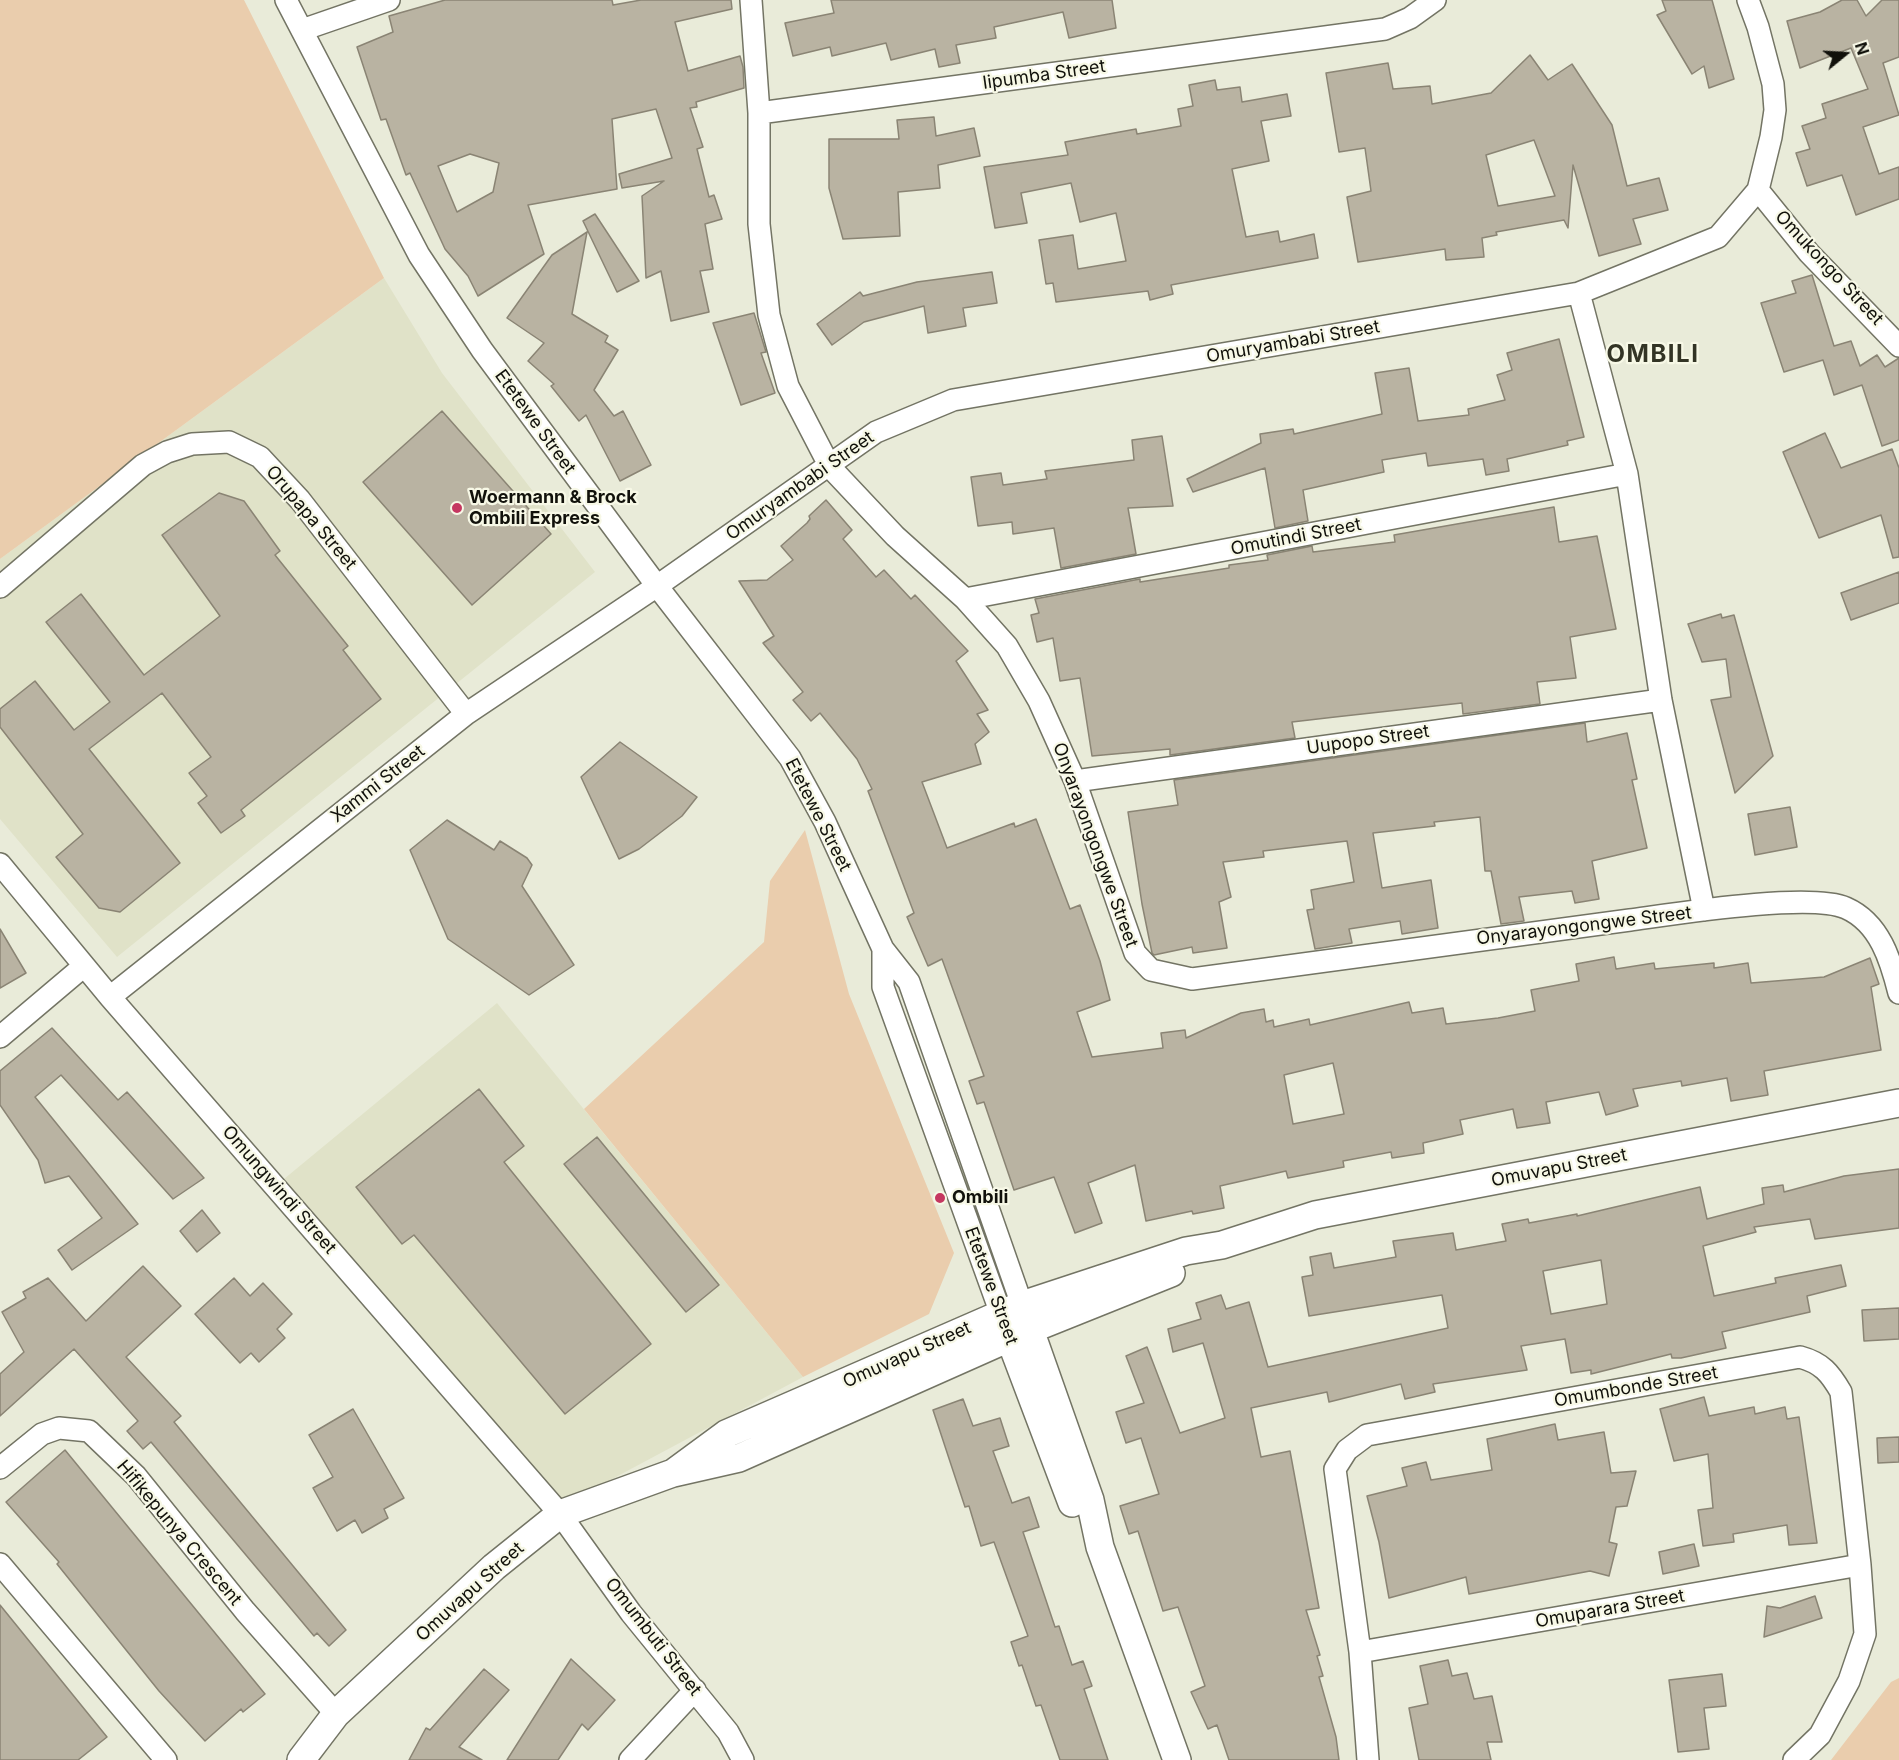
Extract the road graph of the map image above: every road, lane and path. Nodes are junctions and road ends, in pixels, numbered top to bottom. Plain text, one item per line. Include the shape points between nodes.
1 (286, 0) edge
2 (389, 0) edge
3 (751, 0) edge
4 (1435, 0) edge
5 (1748, 0) edge
6 (302, 30) junction
7 (759, 113) junction
8 (1758, 190) junction
9 (1579, 293) junction
10 (1899, 346) edge
11 (830, 467) junction
12 (1627, 474) junction
13 (657, 586) junction
14 (0, 587) edge
15 (965, 599) junction
16 (1661, 700) junction
17 (466, 714) junction
18 (1075, 781) junction
19 (0, 864) edge
20 (1704, 910) junction
21 (84, 966) junction
22 (1899, 993) edge
23 (110, 997) junction
24 (0, 1037) edge
25 (1899, 1103) edge
26 (1016, 1322) junction
27 (0, 1468) edge
28 (560, 1514) junction
29 (0, 1564) edge
30 (1860, 1565) junction
31 (1360, 1652) junction
32 (695, 1690) junction
33 (336, 1714) junction
34 (166, 1760) edge
35 (302, 1760) edge
36 (630, 1760) edge
37 (743, 1760) edge
38 (1177, 1760) edge
39 (1368, 1760) edge
40 (1794, 1760) edge

1 - 6 street, Etetewe Street
2 - 6 street
3 - 7 street
4 - 7 street, Iipumba Street via 1410,18 1385,29
5 - 8 street, Omuryambabi Street via 1773,84 1775,110
6 - 13 street, Etetewe Street via 419,255 482,350
7 - 11 street, Onyarayongongwe Street via 759,224 769,315 788,386
8 - 9 street, Omuryambabi Street via 1718,237
8 - 10 street, Omukongo Street via 1809,253
9 - 11 street, Omuryambabi Street via 953,400 876,432
9 - 12 street
11 - 13 street, Omuryambabi Street
11 - 15 street, Onyarayongongwe Street via 895,536
12 - 15 street, Omutindi Street
12 - 16 street
13 - 17 street, Xammi Street
13 - 26 street, Etetewe Street via 790,758 825,822 883,949 883,987
14 - 17 street, Orupapa Street via 143,465 192,444 229,442 260,457 300,500
15 - 18 street, Onyarayongongwe Street via 1007,646 1039,701
16 - 18 street, Uupopo Street
16 - 20 street
17 - 23 street, Xammi Street
18 - 20 street, Onyarayongongwe Street via 1135,953 1151,970 1192,979
19 - 21 street, Omungwindi Street
20 - 22 street, Onyarayongongwe Street via 1820,901 1846,908 1865,921 1884,945
21 - 23 street, Omungwindi Street
21 - 24 street
23 - 28 street, Omungwindi Street
25 - 26 street, Omuvapu Street via 1315,1215 1222,1245 1192,1265
26 - 28 street, Omuvapu Street via 739,1458 673,1473
26 - 38 street, Etetewe Street via 1074,1508 1100,1547
27 - 33 street, Hifikepunya Crescent via 42,1434 59,1428 89,1431 136,1476 245,1611
28 - 32 street, Omumbuti Street via 632,1613
28 - 33 street, Omuvapu Street via 494,1567
29 - 34 street
30 - 31 street, Omuparara Street
30 - 31 street, Omumbonde Street via 1841,1392 1817,1361 1800,1357 1367,1435 1347,1450 1335,1469
30 - 40 street, Omumbonde Street via 1865,1634 1849,1681 1820,1735
31 - 39 street, Omumbonde Street
32 - 36 street
32 - 37 street, Omumbuti Street via 728,1732
33 - 35 street, Omuvapu Street

